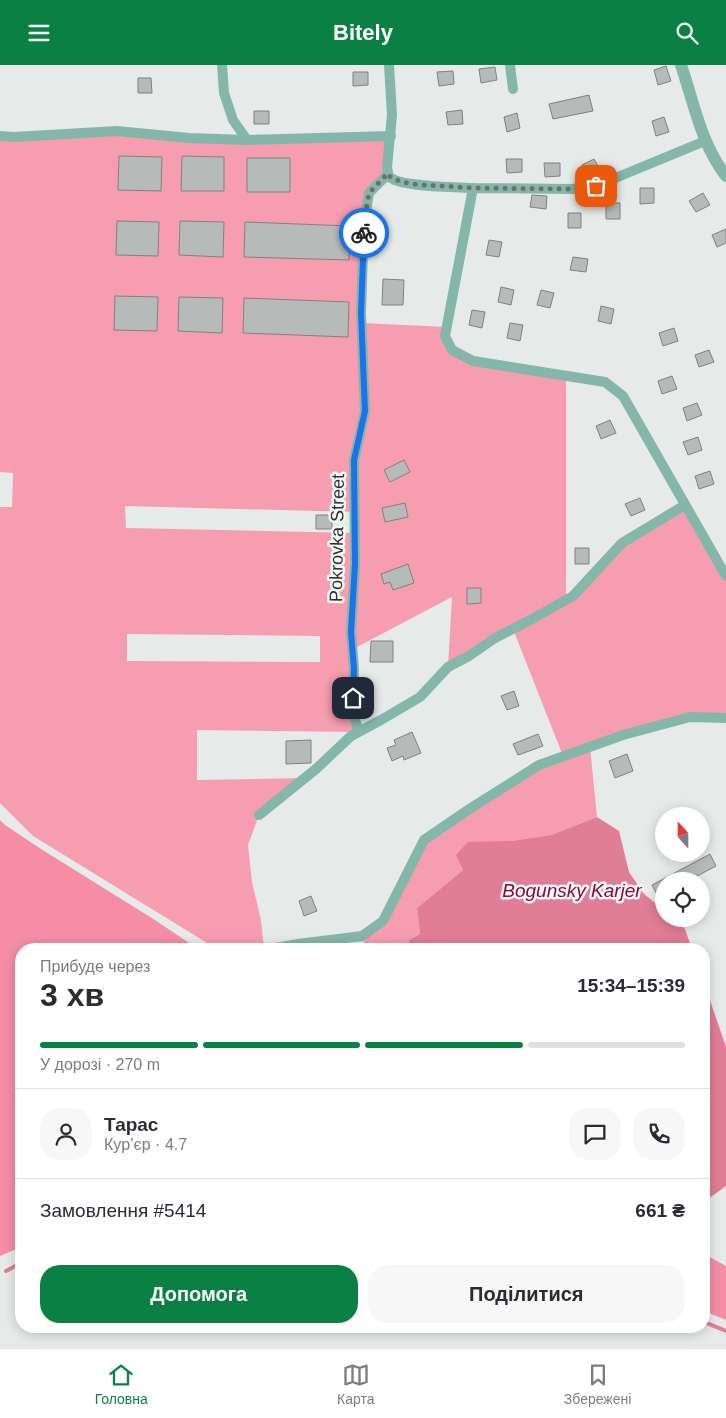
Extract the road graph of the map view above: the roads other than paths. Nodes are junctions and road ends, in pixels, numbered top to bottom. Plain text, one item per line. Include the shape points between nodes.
1 (222, 65) edge
2 (389, 65) edge
3 (510, 65) edge
4 (681, 65) edge
5 (513, 89) dead end
6 (0, 136) edge
7 (391, 136) junction
8 (247, 140) junction
9 (705, 141) junction
10 (388, 173) junction
11 (726, 176) edge
12 (473, 188) junction
13 (685, 505) junction
14 (726, 576) edge
15 (726, 718) edge
16 (358, 732) junction
17 (259, 815) dead end
18 (306, 943) edge

1 - 8 street via 224,93 233,120
2 - 7 street
3 - 5 street
4 - 9 street
6 - 8 street via 118,131
7 - 8 street
7 - 10 street
9 - 11 street
9 - 12 street via 596,186 572,189
10 - 12 street via 391,178 410,184
10 - 16 street, Pokrovka Street via 369,193 364,223 361,313 365,411 354,460 355,564 351,632 353,713
12 - 13 street via 446,336 452,351 473,361 605,382 623,396
13 - 14 street
13 - 16 street via 622,543 574,596 448,667 420,697
15 - 18 street via 690,717 623,735 539,765 424,840 383,921 362,936
16 - 17 street

